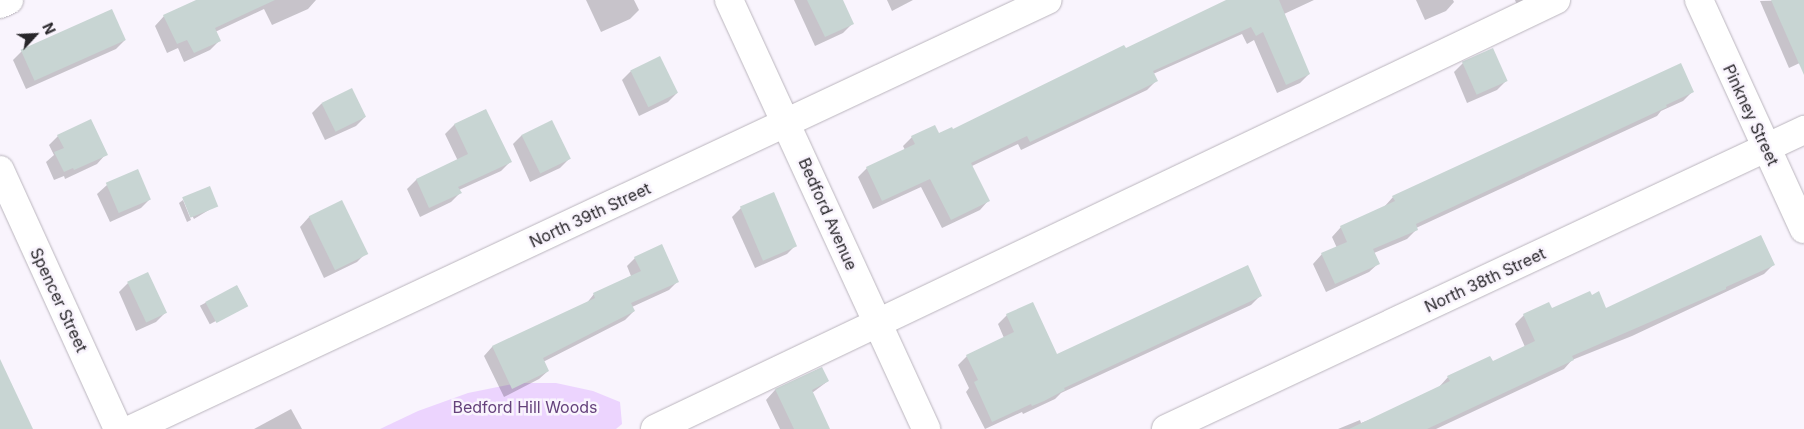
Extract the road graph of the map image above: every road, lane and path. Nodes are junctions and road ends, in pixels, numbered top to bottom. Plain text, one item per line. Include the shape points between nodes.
1 (9, 0) edge
2 (729, 0) edge
3 (1048, 0) edge
4 (1556, 0) edge
5 (1699, 0) edge
6 (0, 4) edge
7 (786, 123) junction
8 (1804, 130) edge
9 (1766, 148) junction
10 (0, 170) edge
11 (1804, 229) edge
12 (878, 324) junction
13 (118, 429) edge
14 (132, 429) edge
15 (655, 429) edge
16 (926, 429) edge
17 (1166, 429) edge

1 - 6 street
2 - 7 street, Bedford Avenue
3 - 7 street, North 39th Street
4 - 12 street
5 - 9 street, Pinkney Street
7 - 12 street, Bedford Avenue
7 - 14 street, North 39th Street
8 - 9 street, North 38th Street
9 - 11 street, Pinkney Street
9 - 17 street, North 38th Street
10 - 13 street, Spencer Street
12 - 15 street
12 - 16 street, Bedford Avenue

